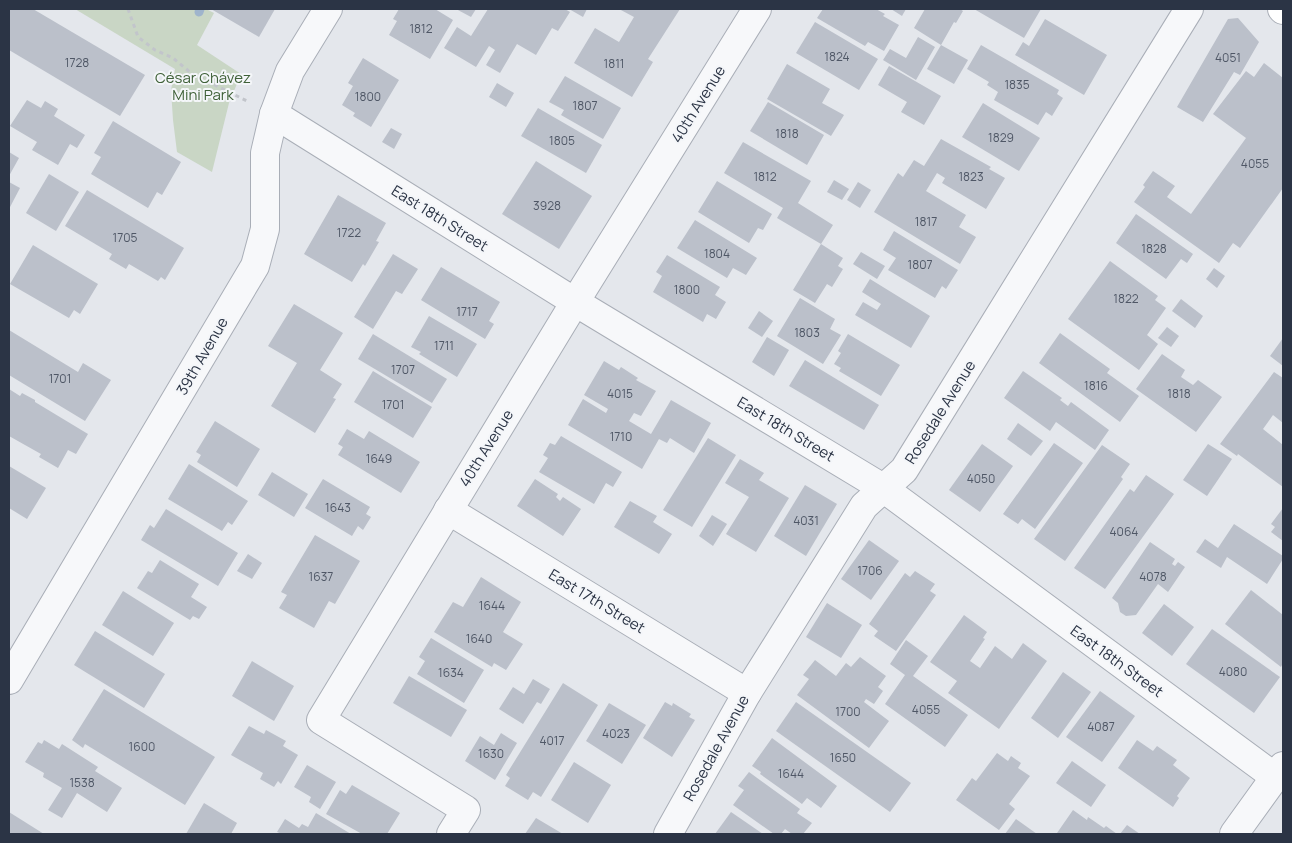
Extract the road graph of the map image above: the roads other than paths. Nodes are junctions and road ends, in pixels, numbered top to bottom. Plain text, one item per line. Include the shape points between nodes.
1 (328, 9) edge
2 (757, 9) edge
3 (1190, 9) edge
4 (274, 114) junction
5 (575, 302) junction
6 (883, 488) junction
7 (448, 510) junction
8 (9, 680) edge
9 (747, 693) junction
10 (1279, 771) edge
11 (451, 834) edge
12 (668, 834) edge
13 (1234, 834) edge

1 - 4 street, 39th Avenue via 290,71
2 - 5 street, 40th Avenue
3 - 6 street, Rosedale Avenue via 904,470
4 - 5 street, East 18th Street
4 - 8 street, 39th Avenue via 264,153 265,229 255,266
5 - 6 street, East 18th Street
5 - 7 street, 40th Avenue
6 - 9 street, Rosedale Avenue via 864,506
6 - 10 street, East 18th Street
7 - 9 street, East 17th Street
7 - 11 street, 40th Avenue via 321,720 466,810
9 - 12 street, Rosedale Avenue
10 - 13 street

